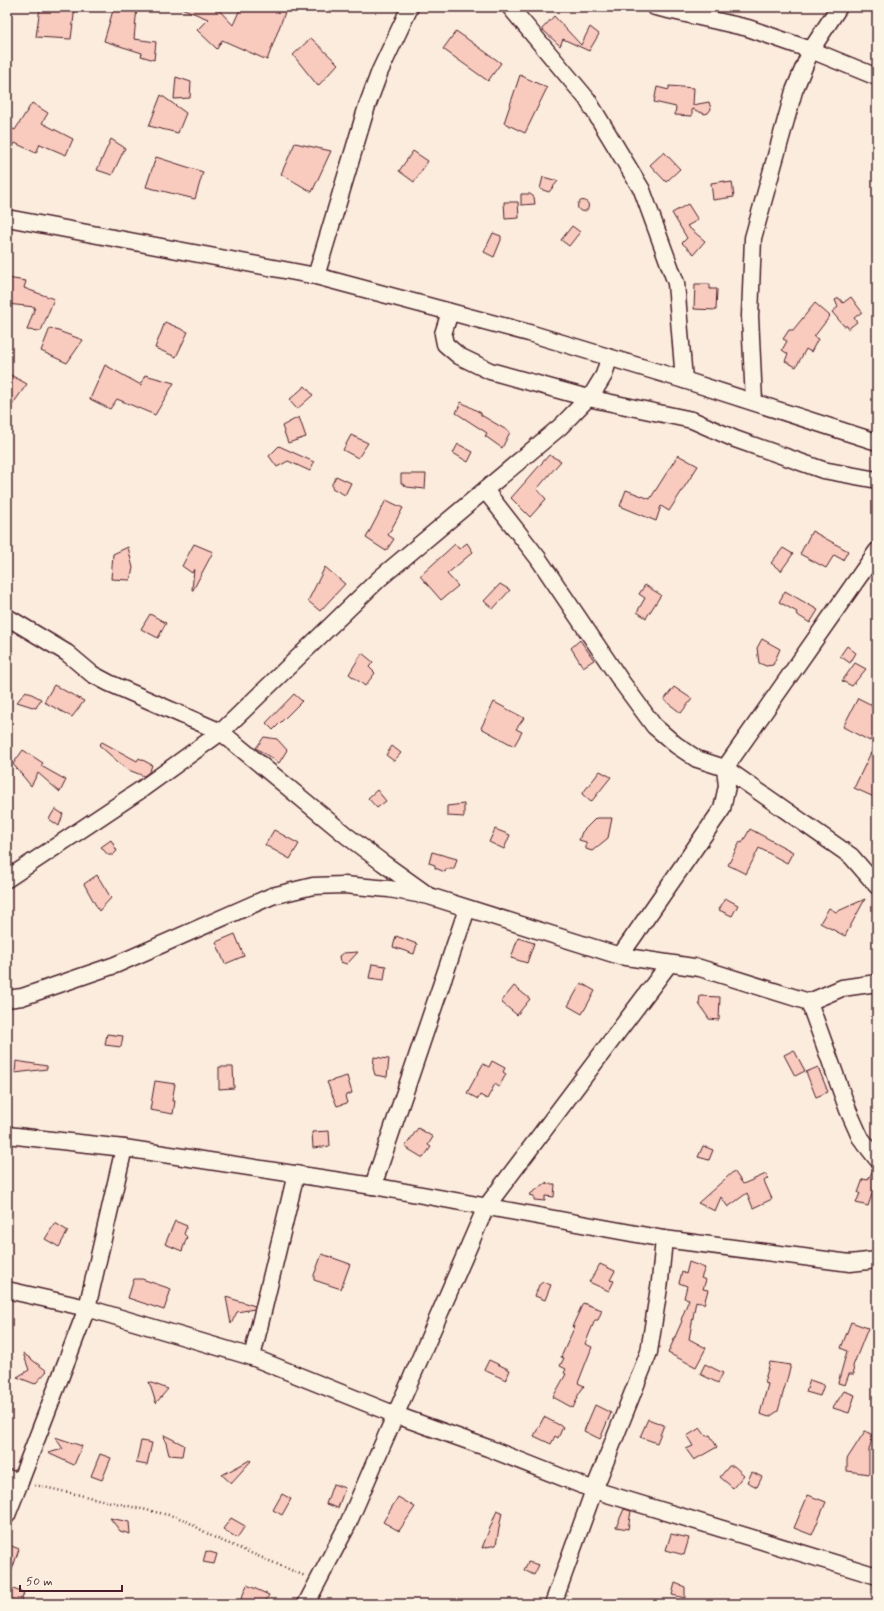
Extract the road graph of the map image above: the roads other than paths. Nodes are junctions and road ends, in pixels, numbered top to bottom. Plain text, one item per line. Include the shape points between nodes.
1 (410, 7) edge
2 (510, 7) edge
3 (655, 7) edge
4 (839, 7) edge
5 (811, 50) junction
6 (877, 77) edge
7 (7, 218) edge
8 (316, 276) junction
9 (450, 312) junction
10 (609, 358) junction
11 (684, 380) junction
12 (588, 398) junction
13 (754, 402) junction
14 (877, 442) edge
15 (877, 480) edge
16 (485, 490) junction
17 (877, 551) edge
18 (7, 617) edge
19 (221, 732) junction
20 (725, 768) junction
21 (7, 878) edge
22 (877, 886) edge
23 (429, 896) junction
24 (467, 909) junction
25 (620, 956) junction
26 (669, 964) junction
27 (877, 984) edge
28 (7, 999) edge
29 (809, 1002) junction
30 (7, 1135) edge
31 (124, 1148) junction
32 (877, 1159) edge
33 (296, 1174) junction
34 (373, 1186) junction
35 (486, 1207) junction
36 (664, 1239) junction
37 (877, 1260) edge
38 (7, 1290) edge
39 (87, 1308) junction
40 (252, 1357) junction
41 (396, 1415) junction
42 (14, 1480) edge
43 (594, 1490) junction
44 (7, 1516) edge
45 (877, 1576) edge
46 (306, 1604) edge
47 (553, 1604) edge

1 - 8 street via 380,71 367,106
2 - 11 street via 587,100 642,190 676,283
3 - 5 street via 748,28
4 - 5 street
5 - 6 street
5 - 13 street via 794,91 753,238 750,316
7 - 8 street
8 - 9 street
9 - 10 street
9 - 12 street via 443,334 445,344 459,356 490,371
10 - 11 street
10 - 12 street via 604,375
11 - 13 street
12 - 15 street via 692,420 735,439 823,470
12 - 16 street via 561,426
13 - 14 street
16 - 19 street via 380,578
16 - 20 street via 538,558 621,682 654,726 697,759
17 - 20 street
18 - 19 street via 66,653 92,674
19 - 21 street via 142,789
19 - 23 street via 347,836
20 - 22 street via 851,856
20 - 25 street via 727,786 722,809
23 - 24 street
23 - 28 street via 344,885 313,886 272,896 115,966 22,997
24 - 25 street
24 - 34 street
25 - 26 street
26 - 29 street via 700,968
26 - 35 street
27 - 29 street via 842,988
29 - 32 street via 848,1110 860,1137
30 - 31 street
31 - 33 street
31 - 39 street
33 - 34 street
33 - 40 street
34 - 35 street
35 - 36 street
35 - 41 street
36 - 37 street via 850,1263
36 - 43 street via 649,1352
38 - 39 street
39 - 40 street
39 - 42 street
40 - 41 street
41 - 43 street
41 - 46 street via 347,1526
42 - 44 street
43 - 45 street
43 - 47 street

